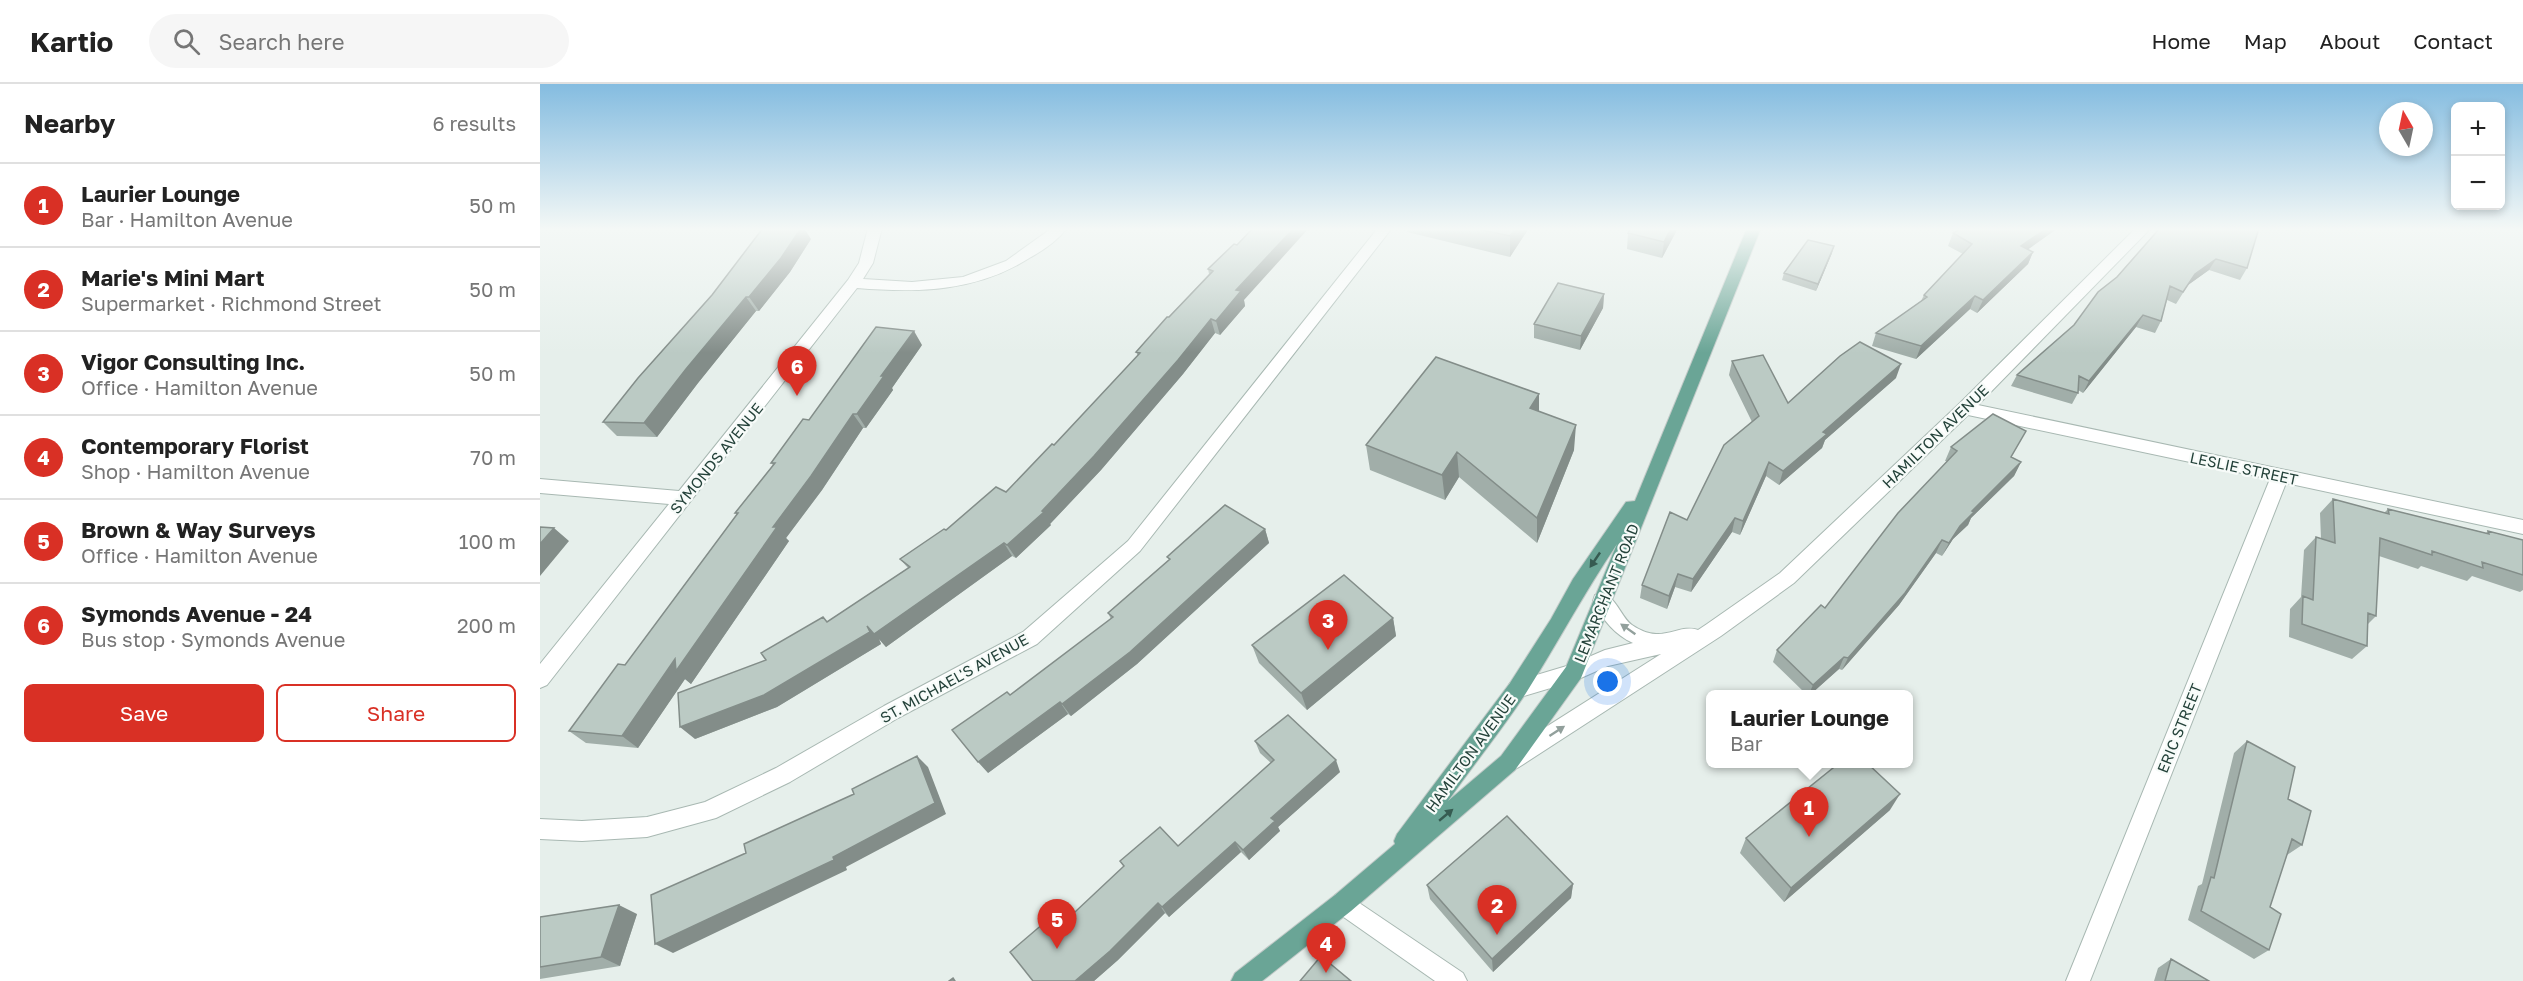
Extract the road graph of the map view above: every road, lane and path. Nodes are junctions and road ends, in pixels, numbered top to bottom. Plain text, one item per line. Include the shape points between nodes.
1 (862, 270) edge
2 (1001, 270) edge
3 (1351, 270) edge
4 (1737, 270) edge
5 (2103, 270) edge
6 (853, 284) junction
7 (1965, 408) junction
8 (2280, 476) junction
9 (1652, 477) junction
10 (540, 486) edge
11 (683, 498) junction
12 (2523, 527) edge
13 (1602, 601) junction
14 (1714, 630) junction
15 (1662, 645) junction
16 (1574, 672) junction
17 (540, 679) edge
18 (1517, 689) junction
19 (1508, 763) junction
20 (540, 829) edge
21 (1386, 867) junction
22 (1343, 903) junction
23 (1243, 981) edge
24 (1455, 981) edge
25 (2078, 981) edge

1 - 6 street, SYMONDS AVENUE
2 - 6 street via 930,288
3 - 20 street, ST. MICHAEL'S AVENUE via 1134,546 1030,638 783,775 708,811 647,827
4 - 9 main road, LEMARCHANT ROAD
5 - 7 street, HAMILTON AVENUE
6 - 11 street, SYMONDS AVENUE
7 - 8 street, LESLIE STREET
7 - 14 street, HAMILTON AVENUE via 1787,578
8 - 12 street, LESLIE STREET
8 - 25 street, ERIC STREET
9 - 13 main road, LEMARCHANT ROAD
9 -> 18 main road, LEMARCHANT ROAD via 1580,584
10 - 11 street
11 - 17 street, SYMONDS AVENUE
15 -> 13 street via 1624,630
13 - 16 main road, LEMARCHANT ROAD
14 - 15 street, HAMILTON AVENUE
19 -> 14 street, HAMILTON AVENUE
15 - 16 street, HAMILTON AVENUE via 1605,658
16 - 18 street, HAMILTON AVENUE
16 - 19 main road, LEMARCHANT ROAD
18 - 21 main road, HAMILTON AVENUE
21 -> 19 main road, HAMILTON AVENUE
21 - 22 main road, HAMILTON AVENUE
22 - 23 main road, HAMILTON AVENUE
22 - 24 street

